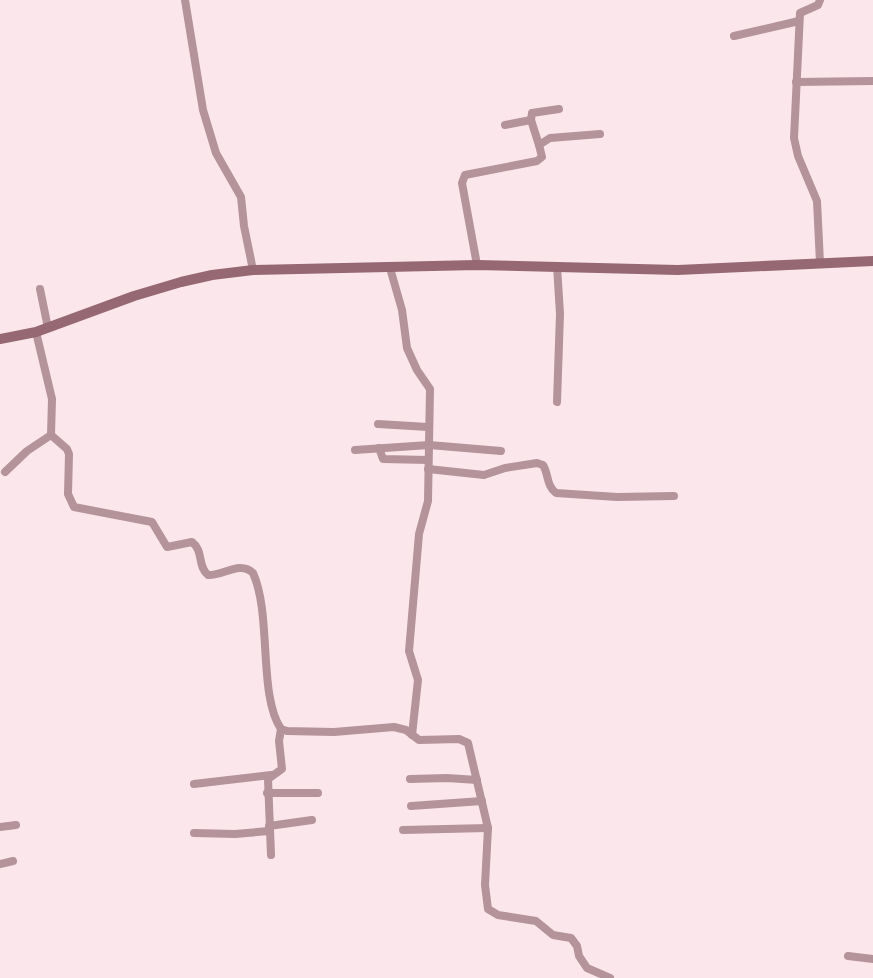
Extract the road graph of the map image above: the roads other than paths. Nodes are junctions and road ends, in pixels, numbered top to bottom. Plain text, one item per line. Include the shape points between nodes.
1 (185, 0) edge
2 (820, 0) edge
3 (799, 21) junction
4 (734, 36) dead end
5 (873, 81) edge
6 (796, 82) junction
7 (559, 108) dead end
8 (531, 120) junction
9 (505, 125) dead end
10 (600, 134) dead end
11 (539, 145) junction
12 (873, 261) edge
13 (820, 263) junction
14 (477, 265) junction
15 (557, 266) junction
16 (390, 268) junction
17 (254, 270) junction
18 (40, 289) dead end
19 (48, 328) junction
20 (36, 332) junction
21 (0, 339) edge
22 (557, 402) dead end
23 (378, 424) dead end
24 (428, 427) junction
25 (51, 435) junction
26 (429, 445) junction
27 (380, 448) junction
28 (355, 450) dead end
29 (501, 451) dead end
30 (428, 460) junction
31 (428, 468) junction
32 (5, 472) dead end
33 (674, 496) dead end
34 (281, 728) junction
35 (412, 735) junction
36 (271, 775) junction
37 (410, 779) dead end
38 (478, 780) junction
39 (194, 784) dead end
40 (267, 793) junction
41 (318, 793) dead end
42 (482, 801) junction
43 (411, 806) dead end
44 (312, 820) dead end
45 (16, 825) dead end
46 (0, 827) edge
47 (269, 828) junction
48 (488, 828) junction
49 (403, 830) dead end
50 (194, 833) dead end
51 (271, 856) dead end
52 (13, 861) dead end
53 (0, 864) edge
54 (848, 956) dead end
55 (873, 959) edge
56 (610, 978) edge

1 - 17 street via 203,110 216,153 241,197
2 - 3 street via 818,5 800,14
3 - 4 street
3 - 6 street
5 - 6 street
6 - 13 street via 794,138 817,201
7 - 8 street via 532,113
8 - 9 street
8 - 11 street
10 - 11 street via 550,138
11 - 14 street via 542,157 537,161 472,172 463,178
12 - 13 main road
13 - 15 main road via 678,270
14 - 15 main road
14 - 16 main road
15 - 22 street via 560,314
16 - 17 main road
16 - 24 street via 402,310 407,348 429,386
17 - 19 main road via 181,282
18 - 19 street
19 - 20 main road
20 - 21 main road
20 - 25 street via 52,399
23 - 24 street
24 - 26 street
25 - 32 street
25 - 34 street via 69,454 68,494 74,507 152,522 166,547 192,542 200,552 202,568 208,575 215,576 239,567 253,573 262,614 273,712
26 - 27 street
26 - 29 street
26 - 30 street
27 - 28 street
27 - 30 street via 384,459
30 - 31 street
31 - 33 street via 484,475 537,463 547,470 548,483 556,493
31 - 35 street via 428,501 419,534 409,651 418,680
34 - 35 street via 334,732 394,728
34 - 36 street via 282,769
35 - 38 street via 419,740 459,739 468,743
36 - 39 street
36 - 40 street
37 - 38 street
38 - 42 street
40 - 41 street
40 - 47 street
42 - 43 street
42 - 48 street
44 - 47 street
45 - 46 street
47 - 50 street via 235,834
47 - 51 street
48 - 49 street
48 - 56 street via 485,885 488,909 498,915 536,921 553,935 571,938 586,968
52 - 53 street
54 - 55 street

